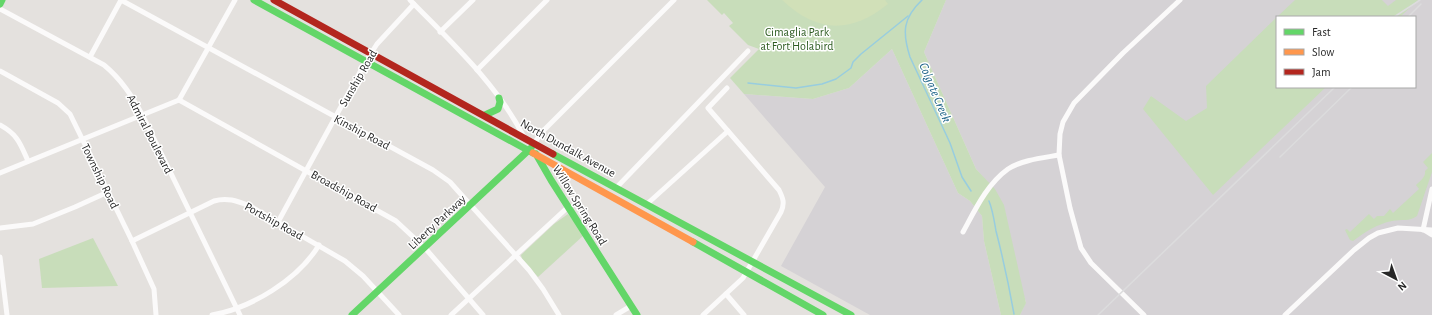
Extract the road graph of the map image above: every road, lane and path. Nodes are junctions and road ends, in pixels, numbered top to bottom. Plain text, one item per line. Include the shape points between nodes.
1 (2, 0) edge
2 (121, 0) edge
3 (235, 0) edge
4 (254, 0) edge
5 (274, 0) edge
6 (410, 0) edge
7 (473, 0) edge
8 (548, 0) edge
9 (674, 0) edge
10 (1180, 0) edge
11 (0, 4) edge
12 (414, 4) junction
13 (0, 8) edge
14 (440, 32) junction
15 (208, 48) junction
16 (748, 51) dead end
17 (371, 53) junction
18 (90, 57) junction
19 (366, 61) junction
20 (477, 70) junction
21 (0, 71) edge
22 (727, 88) dead end
23 (499, 98) junction
24 (179, 100) junction
25 (484, 115) junction
26 (142, 116) junction
27 (335, 117) junction
28 (0, 125) edge
29 (728, 131) junction
30 (524, 137) junction
31 (82, 140) junction
32 (532, 147) junction
33 (537, 155) junction
34 (1058, 155) junction
35 (28, 162) junction
36 (306, 170) junction
37 (0, 173) edge
38 (616, 188) junction
39 (1432, 190) edge
40 (108, 192) junction
41 (646, 204) junction
42 (470, 205) junction
43 (568, 207) junction
44 (190, 212) junction
45 (278, 222) junction
46 (0, 228) edge
47 (1423, 230) junction
48 (1432, 230) edge
49 (963, 232) dead end
50 (1432, 235) edge
51 (132, 241) junction
52 (319, 245) junction
53 (425, 248) junction
54 (516, 255) junction
55 (0, 257) edge
56 (754, 261) junction
57 (747, 273) junction
58 (377, 292) junction
59 (726, 294) junction
60 (469, 298) junction
61 (631, 306) junction
62 (3, 308) edge
63 (237, 308) junction
64 (7, 315) edge
65 (156, 315) edge
66 (212, 315) edge
67 (240, 315) edge
68 (352, 315) edge
69 (399, 315) edge
70 (451, 315) edge
71 (484, 315) edge
72 (559, 315) edge
73 (616, 315) edge
74 (636, 315) edge
75 (704, 315) edge
76 (744, 315) edge
77 (824, 315) edge
78 (852, 315) edge
79 (1144, 315) edge
80 (1285, 315) edge

1 - 11 main road
2 - 15 street, Kinship Road
2 - 18 street
3 - 15 street
4 - 19 main road, North Dundalk Avenue
5 - 17 main road, North Dundalk Avenue
6 - 12 street
7 - 14 street
8 - 20 street
9 - 32 street via 543,131
10 - 34 street via 1074,103 1063,122
12 - 14 street
12 - 17 street, Sunship Road
13 - 18 street, Admiral Boulevard
14 - 20 street
15 - 24 street
15 - 27 street, Kinship Road
16 - 38 street
17 - 19 street, Sunship Road
17 - 25 main road, North Dundalk Avenue
18 - 26 street, Admiral Boulevard via 104,65 120,80
19 - 27 street, Sunship Road
19 - 32 main road, North Dundalk Avenue
20 - 23 street
21 - 31 street, Township Road via 58,102 70,114
22 - 29 street via 708,108
23 - 25 main road via 498,108
23 - 30 street
24 - 26 street
24 - 36 street, Broadship Road
25 - 30 main road, North Dundalk Avenue
26 - 31 street
26 - 44 street, Admiral Boulevard
27 - 36 street, Sunship Road
27 - 42 street, Kinship Road via 438,174 450,182
28 - 35 street via 14,134
29 - 41 street
29 - 56 street via 779,190 784,201 782,212
30 - 32 main road, North Dundalk Avenue
31 - 35 street
31 - 40 street, Township Road
32 - 33 main road, North Dundalk Avenue
32 - 38 main road, North Dundalk Avenue
32 - 42 main road, Liberty Parkway
33 - 43 main road, Willow Spring Road
33 - 57 main road, North Dundalk Avenue
34 - 49 street via 1024,162 1008,170 989,188
34 - 79 street via 1082,251
35 - 37 street
36 - 45 street, Sunship Road
36 - 53 street, Broadship Road via 396,221
38 - 41 main road, North Dundalk Avenue
39 - 47 street
40 - 46 street via 33,224
40 - 51 street, Township Road
41 - 56 main road, North Dundalk Avenue
42 - 53 main road, Liberty Parkway
42 - 54 street, Kinship Road
43 - 54 street
43 - 61 main road, Willow Spring Road
44 - 45 street, Portship Road via 214,201 228,199 250,206
44 - 51 street, Portship Road
44 - 63 street, Admiral Boulevard
45 - 52 street, Portship Road
47 - 48 street
47 - 50 street
47 - 80 street via 1398,228 1378,233 1354,250
51 - 65 street, Township Road via 154,289
52 - 58 street, Portship Road via 350,264
52 - 63 street via 303,266 282,284
53 - 58 main road, Liberty Parkway
53 - 60 street, Broadship Road
54 - 60 street
54 - 72 street, Kinship Road via 543,289
55 - 62 street
56 - 57 street
56 - 78 main road, North Dundalk Avenue
57 - 59 street
57 - 77 main road, North Dundalk Avenue
58 - 68 main road, Liberty Parkway
58 - 69 street, Portship Road
59 - 75 street
59 - 76 street
60 - 70 street
60 - 71 street, Broadship Road
61 - 73 street
61 - 74 main road, Willow Spring Road
62 - 64 street
63 - 66 street
63 - 67 street, Admiral Boulevard

